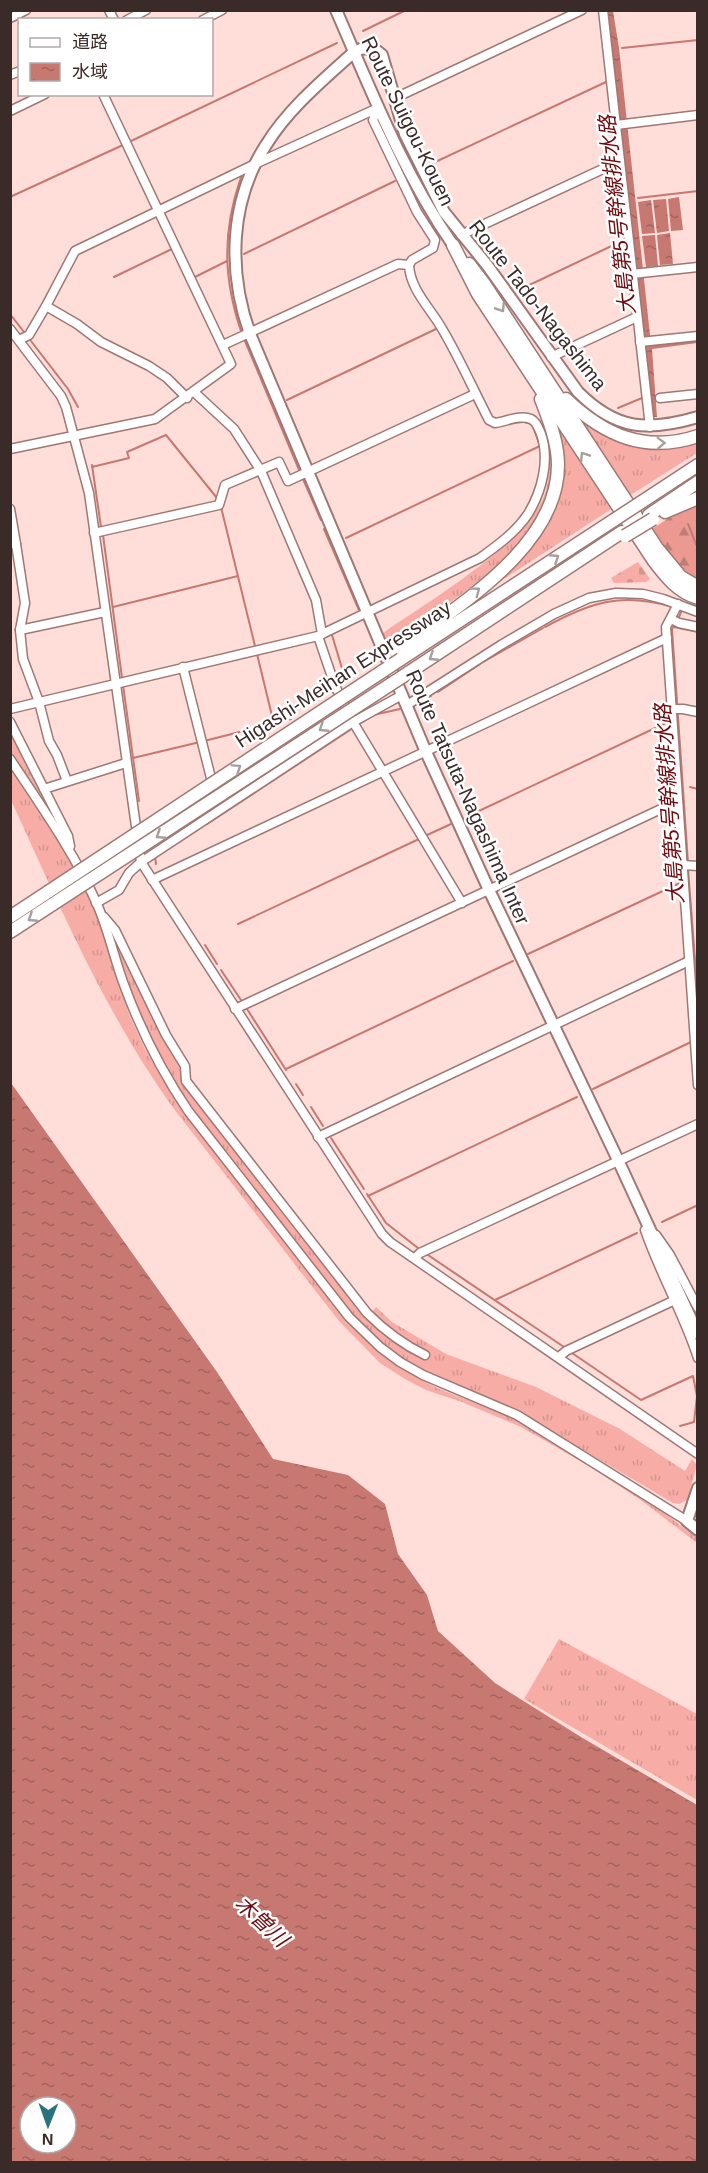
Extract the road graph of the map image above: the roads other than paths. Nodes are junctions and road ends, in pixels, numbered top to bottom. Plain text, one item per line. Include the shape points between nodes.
1 (26, 10) edge
2 (146, 10) edge
3 (222, 10) edge
4 (336, 10) edge
5 (582, 10) edge
6 (603, 10) edge
7 (10, 18) edge
8 (131, 18) edge
9 (207, 18) edge
10 (354, 52) junction
11 (41, 96) edge
12 (105, 96) edge
13 (393, 99) junction
14 (378, 108) junction
15 (10, 111) edge
16 (698, 116) edge
17 (617, 124) junction
18 (620, 161) junction
19 (255, 164) junction
20 (159, 210) junction
21 (457, 240) junction
22 (409, 265) junction
23 (698, 267) edge
24 (633, 274) junction
25 (46, 306) junction
26 (637, 317) junction
27 (10, 329) edge
28 (250, 334) junction
29 (698, 336) edge
30 (19, 340) junction
31 (641, 342) junction
32 (223, 345) junction
33 (551, 357) junction
34 (537, 374) junction
35 (476, 394) junction
36 (698, 394) edge
37 (190, 395) junction
38 (660, 398) dead end
39 (698, 417) edge
40 (650, 427) junction
41 (73, 435) junction
42 (698, 436) edge
43 (10, 449) edge
44 (698, 465) edge
45 (261, 471) junction
46 (308, 472) junction
47 (698, 482) edge
48 (698, 498) edge
49 (10, 509) edge
50 (651, 517) junction
51 (94, 533) junction
52 (13, 544) edge
53 (698, 586) edge
54 (698, 598) edge
55 (678, 604) junction
56 (105, 612) junction
57 (368, 612) junction
58 (698, 612) edge
59 (674, 621) junction
60 (698, 627) edge
61 (20, 630) junction
62 (320, 635) junction
63 (667, 639) junction
64 (398, 656) junction
65 (183, 667) junction
66 (114, 683) junction
67 (404, 700) junction
68 (39, 702) junction
69 (10, 709) edge
70 (676, 709) junction
71 (698, 712) edge
72 (10, 722) edge
73 (353, 722) junction
74 (426, 752) junction
75 (10, 759) edge
76 (126, 763) junction
77 (382, 773) junction
78 (67, 781) junction
79 (44, 789) junction
80 (678, 801) junction
81 (219, 811) junction
82 (72, 855) junction
83 (141, 862) junction
84 (690, 865) edge
85 (152, 880) junction
86 (489, 890) junction
87 (462, 903) junction
88 (98, 908) junction
89 (10, 917) edge
90 (10, 932) edge
91 (689, 962) junction
92 (235, 1009) junction
93 (695, 1021) edge
94 (553, 1025) junction
95 (698, 1085) edge
96 (698, 1124) edge
97 (318, 1137) junction
98 (618, 1160) junction
99 (644, 1218) junction
100 (415, 1258) junction
101 (675, 1300) junction
102 (698, 1308) edge
103 (698, 1334) edge
104 (425, 1355) dead end
105 (559, 1357) junction
106 (698, 1358) edge
107 (698, 1454) edge
108 (698, 1488) edge
109 (687, 1521) junction
110 (698, 1530) edge

1 - 7 street
2 - 8 street
3 - 9 street
4 - 10 main road, Route Suigou-Kouen
5 - 13 street
6 - 17 street
10 - 13 main road, Route Tado-Nagashima via 363,48 382,55
10 - 14 main road, Route Suigou-Kouen
10 - 19 main road, Route Tatsuta-Nagashima Inter via 279,126
11 - 15 street
12 - 20 street
13 - 21 main road, Route Tado-Nagashima via 405,134
14 - 19 street
14 - 21 main road, Route Suigou-Kouen via 414,181
14 - 22 street via 373,120 417,212 435,240 434,248
16 - 17 street
17 - 18 street
18 - 21 street
18 - 24 street
19 - 20 street
19 - 28 main road, Route Tatsuta-Nagashima Inter via 235,237 237,289
20 - 25 street via 75,251
20 - 32 street
21 - 33 main road, Route Tado-Nagashima via 488,265
21 - 34 highway
22 - 28 street via 398,264
22 - 35 street via 420,295
23 - 24 street
24 - 26 street
25 - 30 street via 29,335
25 - 37 street via 100,342 150,366
26 - 31 street
26 - 33 street
27 - 30 street
28 - 32 street
28 - 46 main road, Route Tatsuta-Nagashima Inter
29 - 31 street
30 - 41 street via 61,396
31 - 40 street
32 - 37 street via 231,364
33 - 40 main road, Route Tado-Nagashima via 591,405 615,419
34 -> 42 highway via 576,409 616,435 649,443
34 - 53 highway via 657,548 675,571
54 -> 34 highway via 682,591 663,572
64 -> 34 highway via 523,550 542,522 554,493 558,464
35 - 46 street
35 - 57 street via 491,422 526,418 539,428 546,461 535,502 520,524 480,558
36 - 38 street
37 - 41 street via 155,419
37 - 45 street via 234,429
39 - 40 main road, Route Tado-Nagashima
41 - 43 street
41 - 51 street via 89,493
64 -> 44 highway, Higashi-Meihan Expressway, bridge
45 - 46 street via 279,462 288,481
45 - 51 street via 225,485 219,505
45 - 62 street via 316,600
46 - 57 main road, Route Tatsuta-Nagashima Inter
47 - 50 highway
48 - 50 highway
49 - 52 street
50 -> 90 highway, Higashi-Meihan Expressway, bridge
51 - 56 street
52 - 61 street via 25,603
55 - 58 street
55 - 59 street
55 - 67 street via 633,593 590,598 554,614
56 - 61 street
56 - 66 street
57 - 62 street
57 - 67 main road, Route Tatsuta-Nagashima Inter
59 - 60 street
59 - 63 street via 666,627
61 - 68 street via 23,658
62 - 65 street
62 - 73 street via 335,686
63 - 70 street
63 - 74 street
89 -> 64 highway, Higashi-Meihan Expressway, bridge
65 - 66 street
65 - 81 street
66 - 68 street
66 - 76 street
67 - 73 street
67 - 74 main road, Route Tatsuta-Nagashima Inter
68 - 69 street
68 - 78 street via 49,741
70 - 71 street
70 - 80 street
72 - 79 street
73 - 77 street
73 - 81 street
74 - 77 street
74 - 86 main road, Route Tatsuta-Nagashima Inter
75 - 82 street
76 - 78 street
76 - 83 street
77 - 85 street
77 - 87 street
78 - 79 street
79 - 82 street via 68,836
80 - 84 street
80 - 86 street
81 - 83 street
82 - 88 street
83 - 85 street
83 - 88 street via 119,890
84 - 91 street
85 - 92 street
86 - 87 street
86 - 94 main road, Route Tatsuta-Nagashima Inter
87 - 92 street
88 - 104 street via 115,930 185,1066 186,1081 367,1313 402,1344
88 - 109 street via 135,1014 166,1079 349,1317 400,1362 442,1385 517,1415
91 - 93 street
91 - 94 street
92 - 97 street
93 - 95 street
94 - 97 street
94 - 98 main road, Route Tatsuta-Nagashima Inter
96 - 98 street
97 - 100 street via 375,1225 390,1242
98 - 99 main road, Route Tatsuta-Nagashima Inter
98 - 100 street
99 - 101 street via 646,1232
99 - 102 street via 670,1255
99 - 103 main road, Route Tatsuta-Nagashima Inter
100 - 105 street
101 - 105 street
101 - 106 street
105 - 107 street
108 - 109 main road
109 - 110 main road

